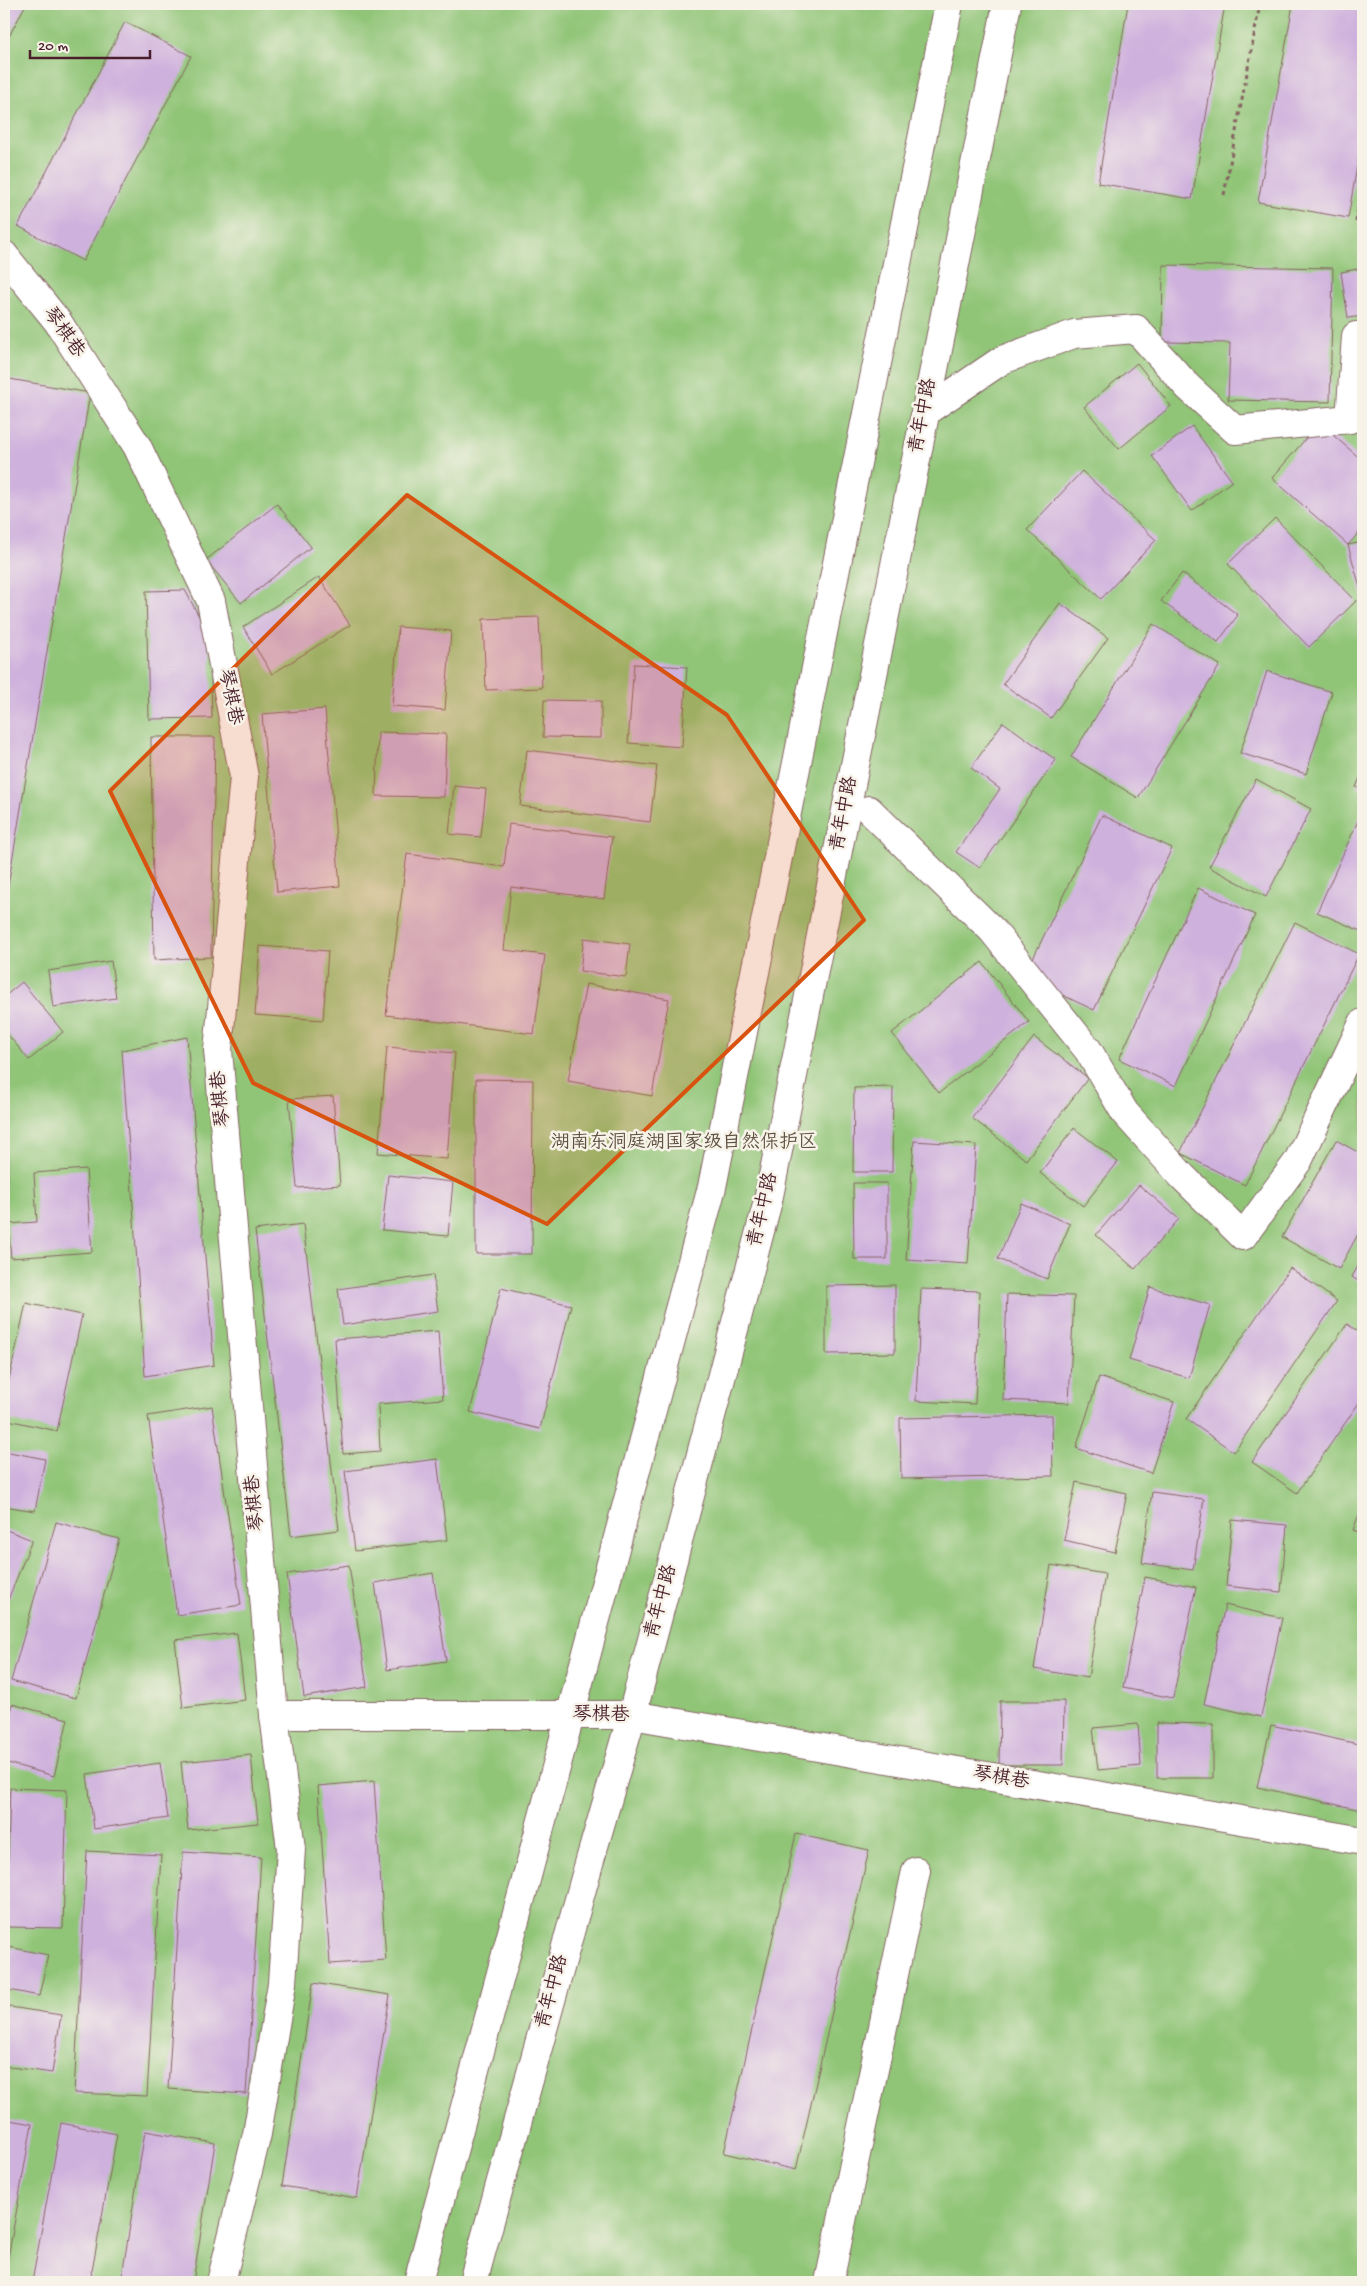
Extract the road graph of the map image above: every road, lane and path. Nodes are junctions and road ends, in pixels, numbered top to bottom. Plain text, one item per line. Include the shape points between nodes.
1 (949, 4) edge
2 (1007, 4) edge
3 (1260, 4) edge
4 (1363, 178) edge
5 (1224, 195) dead end
6 (1356, 222) dead end
7 (4, 255) edge
8 (1363, 336) edge
9 (925, 412) junction
10 (869, 810) dead end
11 (1363, 1023) edge
12 (274, 1715) junction
13 (570, 1715) junction
14 (632, 1716) junction
15 (1363, 1841) edge
16 (916, 1871) dead end
17 (221, 2282) edge
18 (418, 2282) edge
19 (473, 2282) edge
20 (829, 2282) edge

1 - 13 street via 712,1187
2 - 9 street, 青年中路
3 - 5 path
4 - 6 path
7 - 12 street, 琴棋巷 via 58,322 137,446 211,601 244,777 218,1050
8 - 9 street via 1356,336 1350,419 1235,430 1188,387 1136,329 1074,334 1002,360
9 - 14 street, 青年中路 via 768,1201
10 - 11 street via 992,930 1088,1050 1125,1113 1243,1236 1298,1161
12 - 13 street, 琴棋巷
12 - 17 street via 291,1849 282,1983 257,2134
13 - 14 street, 琴棋巷
13 - 18 street
14 - 15 street, 琴棋巷
14 - 19 street, 青年中路
16 - 20 street

